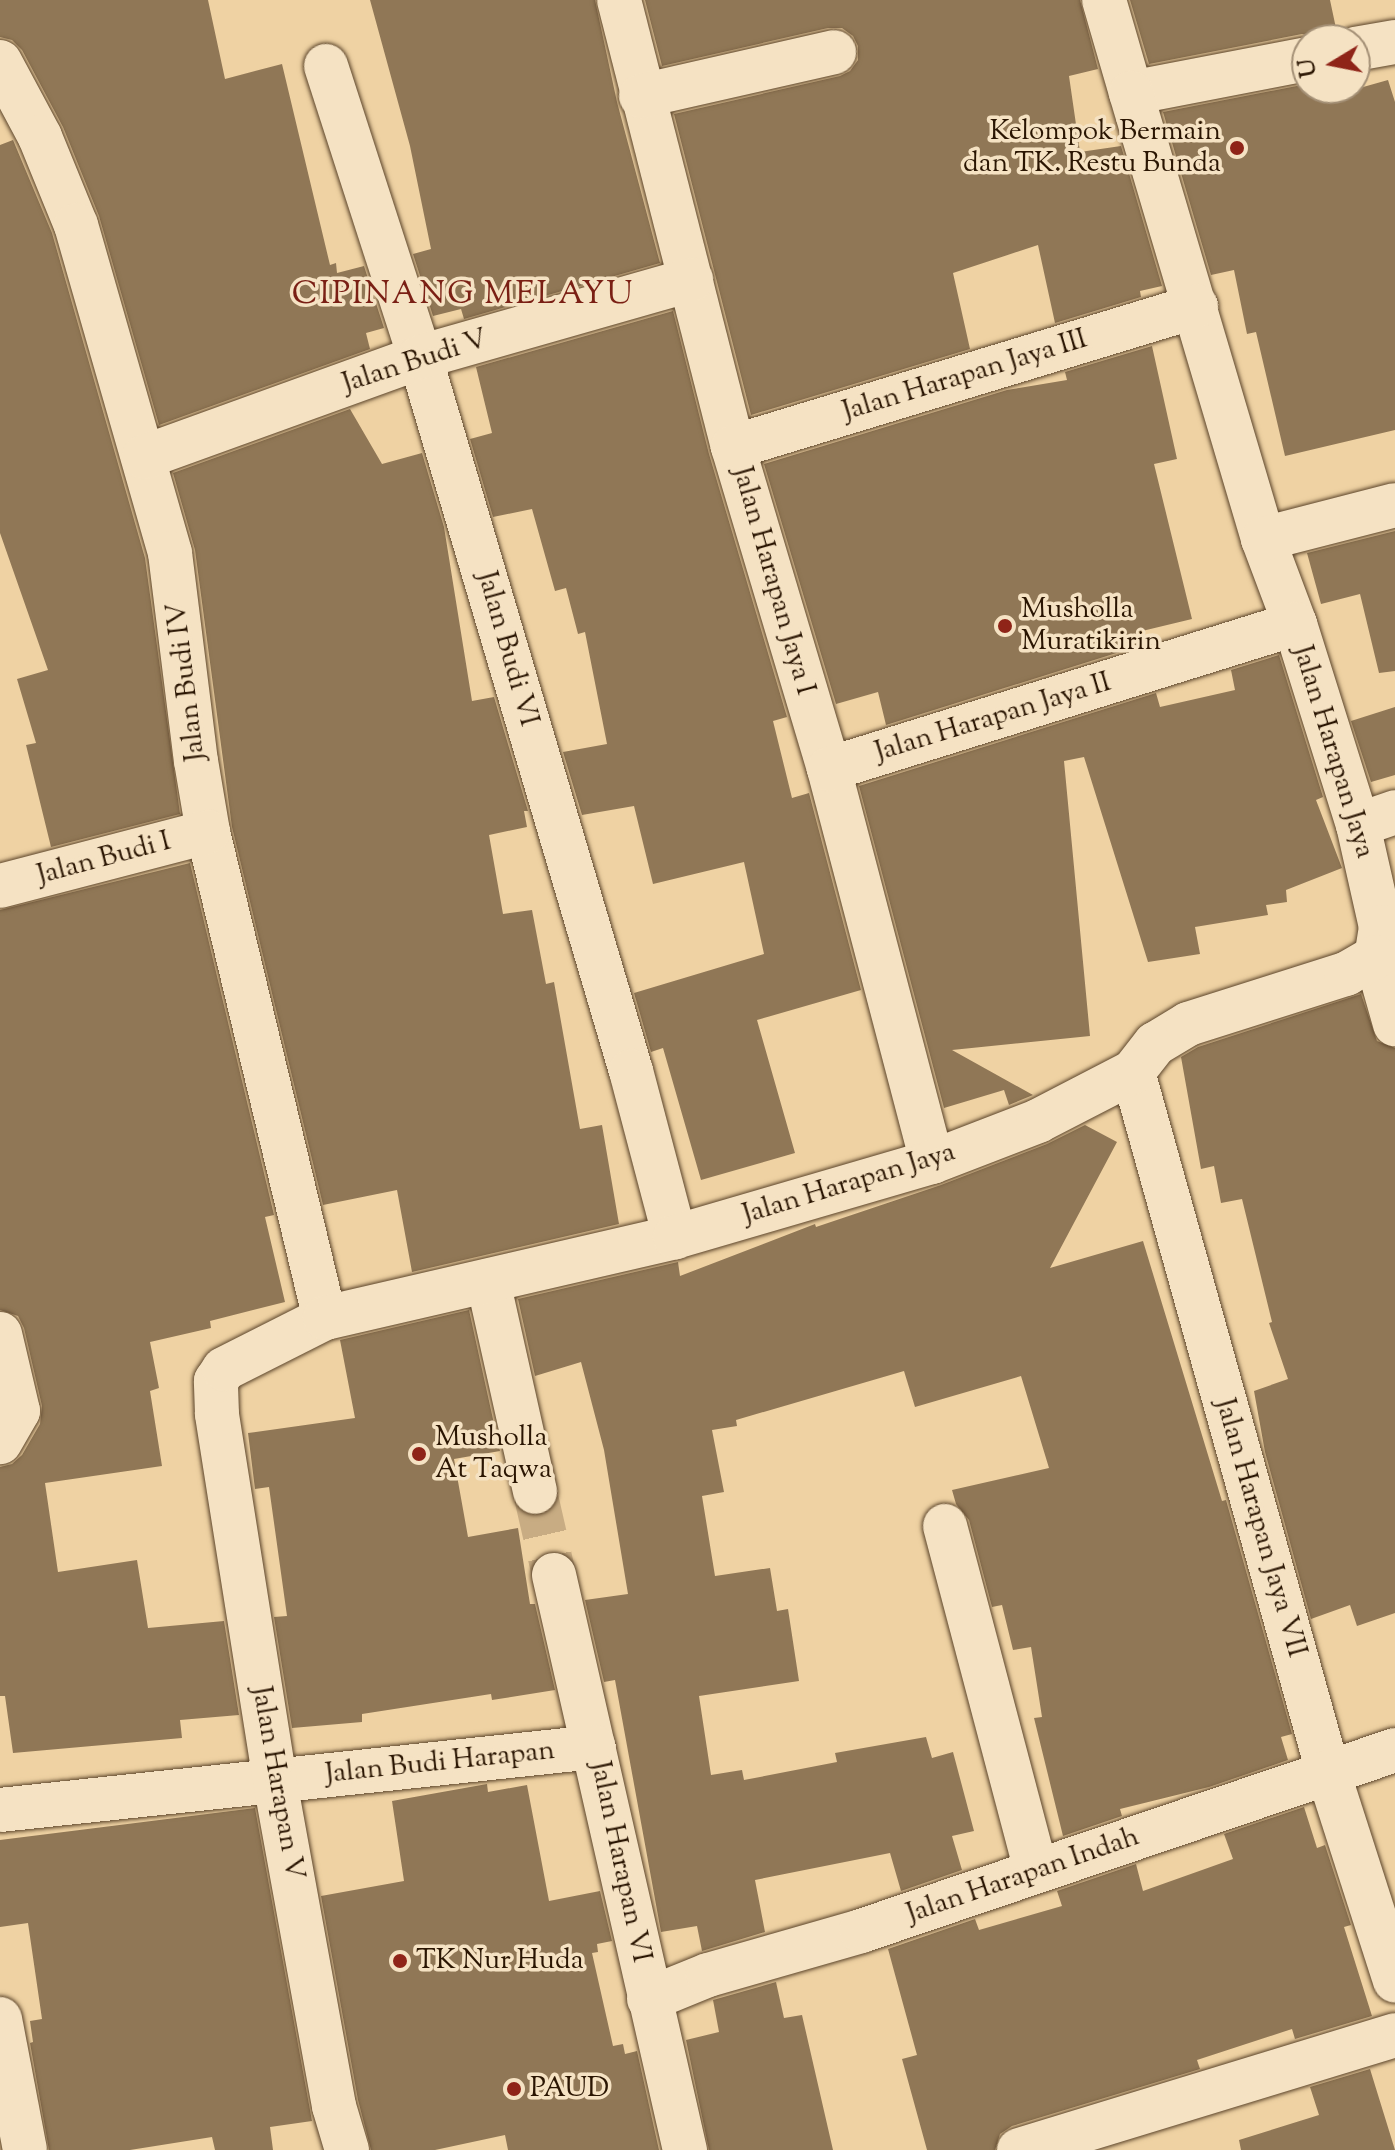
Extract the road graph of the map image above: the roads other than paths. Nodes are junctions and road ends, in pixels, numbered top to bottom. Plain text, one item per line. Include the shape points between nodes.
1 (619, 0) edge
2 (1104, 0) edge
3 (1395, 42) edge
4 (1371, 46) edge
5 (834, 52) dead end
6 (0, 62) edge
7 (1291, 62) edge
8 (326, 66) dead end
9 (1131, 93) junction
10 (641, 96) junction
11 (691, 280) junction
12 (1196, 306) junction
13 (420, 357) junction
14 (733, 447) junction
15 (144, 457) junction
16 (1395, 505) edge
17 (1263, 539) junction
18 (1295, 624) junction
19 (829, 769) junction
20 (1376, 818) edge
21 (208, 832) junction
22 (0, 886) edge
23 (1376, 957) junction
24 (1395, 1024) edge
25 (1133, 1072) junction
26 (932, 1162) junction
27 (675, 1237) junction
28 (488, 1281) junction
29 (325, 1318) junction
30 (0, 1334) edge
31 (217, 1414) joint
32 (0, 1442) edge
33 (535, 1492) tunnel mouth
34 (945, 1526) dead end
35 (554, 1575) tunnel mouth
36 (594, 1747) junction
37 (1395, 1750) edge
38 (1328, 1772) junction
39 (275, 1781) junction
40 (0, 1810) edge
41 (1036, 1871) junction
42 (1395, 1981) edge
43 (649, 1999) junction
44 (0, 2019) edge
45 (1395, 2035) edge
46 (25, 2150) edge
47 (347, 2150) edge
48 (685, 2150) edge
49 (1019, 2150) edge

1 - 10 street, Jalan Harapan Jaya I
2 - 9 street, Jalan Harapan Jaya
3 - 4 street
5 - 10 street
6 - 15 street, Jalan Budi IV via 40,137 76,225
7 - 9 street
8 - 13 street, Jalan Budi VI
9 - 12 street, Jalan Harapan Jaya
10 - 11 street, Jalan Harapan Jaya I
11 - 13 street, Jalan Budi V
11 - 14 street, Jalan Harapan Jaya I
12 - 14 street, Jalan Harapan Jaya III
12 - 17 street, Jalan Harapan Jaya
13 - 15 street, Jalan Budi V
13 - 27 street, Jalan Budi VI
14 - 19 street, Jalan Harapan Jaya I
15 - 21 street, Jalan Budi IV via 170,553
16 - 17 street
17 - 18 street, Jalan Harapan Jaya
18 - 19 street, Jalan Harapan Jaya II
18 - 20 street, Jalan Harapan Jaya
19 - 26 street, Jalan Harapan Jaya I
20 - 23 street, Jalan Harapan Jaya via 1381,927
21 - 22 street, Jalan Budi I
21 - 29 street, Jalan Budi IV
23 - 24 street
23 - 25 street, Jalan Harapan Jaya via 1346,974 1188,1024 1155,1044
25 - 26 street, Jalan Harapan Jaya via 1038,1121
25 - 38 street, Jalan Harapan Jaya VII
26 - 27 street, Jalan Harapan Jaya
27 - 28 street, Jalan Harapan Jaya
28 - 29 street, Jalan Harapan Jaya
28 - 33 street
29 - 31 street, Jalan Harapan Jaya via 224,1369 216,1381
30 - 32 street via 18,1411
31 - 39 street, Jalan Harapan V
34 - 41 street
35 - 36 street, Jalan Harapan VI
36 - 39 street, Jalan Budi Harapan
36 - 43 street, Jalan Harapan VI
37 - 38 street, Jalan Harapan Indah
38 - 41 street, Jalan Harapan Indah
38 - 42 street, Jalan Harapan Jaya VII
39 - 40 street, Jalan Budi Harapan
39 - 47 street, Jalan Harapan V via 334,2106
41 - 43 street, Jalan Harapan Indah via 861,1931 708,1975
43 - 48 street, Jalan Harapan VI
44 - 46 street
45 - 49 street

